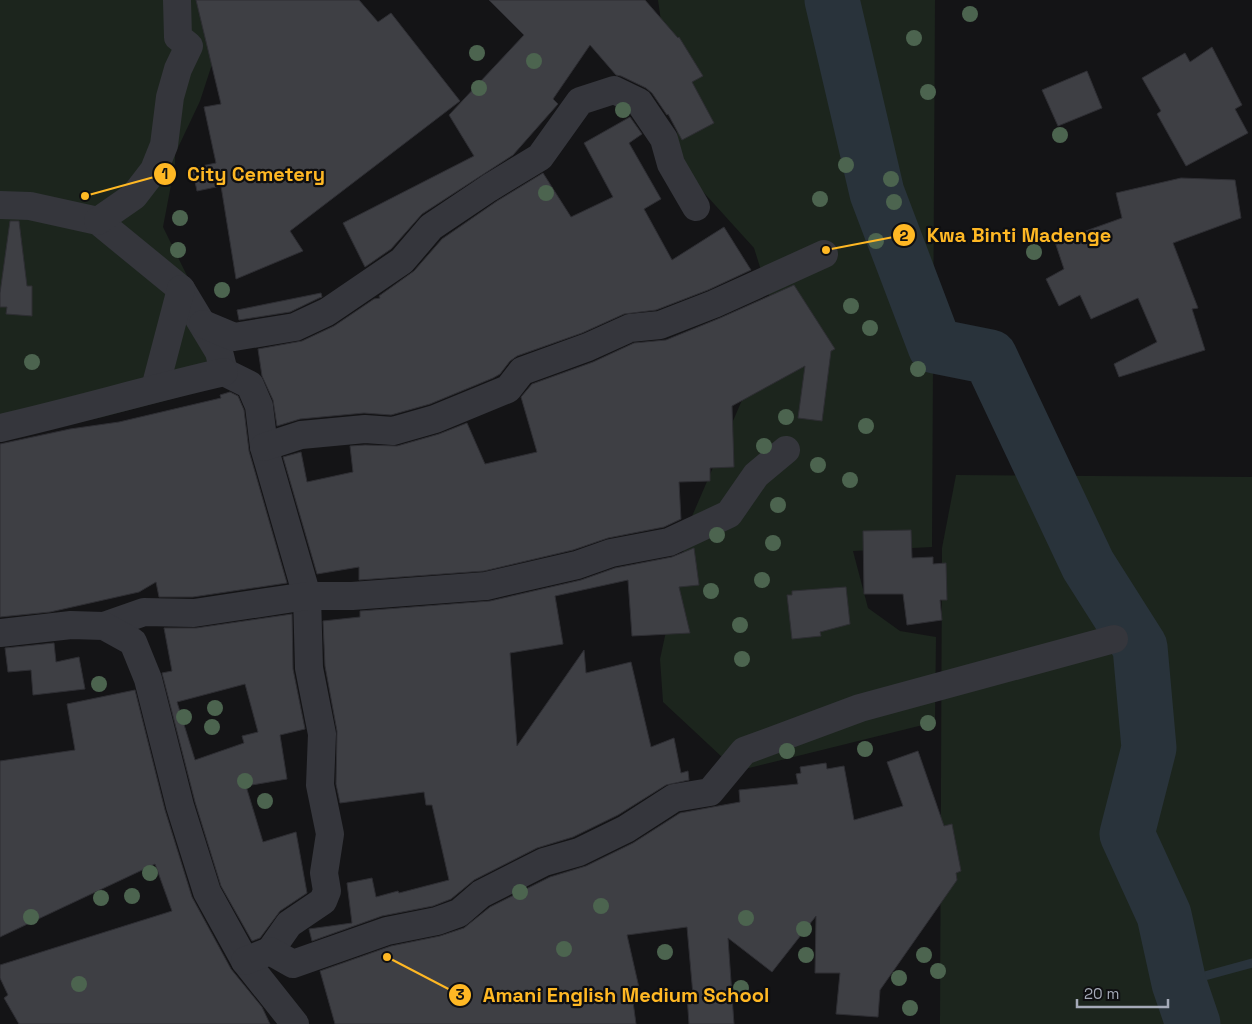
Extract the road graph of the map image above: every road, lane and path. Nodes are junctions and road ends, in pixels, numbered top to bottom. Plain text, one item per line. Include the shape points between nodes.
1 (177, 0) edge
2 (0, 204) edge
3 (696, 208) dead end
4 (98, 221) junction
5 (824, 254) dead end
6 (180, 289) junction
7 (203, 324) junction
8 (224, 372) junction
9 (155, 388) junction
10 (0, 428) edge
11 (264, 447) junction
12 (786, 450) dead end
13 (307, 596) junction
14 (104, 626) junction
15 (0, 633) edge
16 (1114, 640) dead end
17 (270, 951) junction
18 (245, 961) junction
19 (295, 1024) edge

1 - 4 street via 178,37 189,46 170,97 164,144 154,170 134,196
2 - 4 street via 30,206
3 - 7 street via 671,164 664,139 639,102 614,90 580,101 540,157 431,227 402,261 327,312 295,327 234,337
4 - 6 street
5 - 11 street via 660,325 630,328 522,371 508,389 435,419 393,431 365,429 301,435
6 - 7 street
6 - 9 street
7 - 8 street via 219,352
8 - 9 street
8 - 11 street via 250,385 259,406
9 - 10 street
11 - 13 street
12 - 13 street via 756,475 730,514 669,542 611,553 577,565 486,586 352,596
13 - 14 street via 194,612 144,612
13 - 17 street via 309,668 322,734 320,785 330,834 324,873 327,891 323,901 289,924
14 - 15 street via 72,625
14 - 18 street via 133,642 148,678 180,806 207,892
16 - 17 street via 860,708 744,751 710,792 674,798 626,829 579,852 544,862 481,894 459,913 437,921 386,931 293,964
17 - 18 street
18 - 19 street

